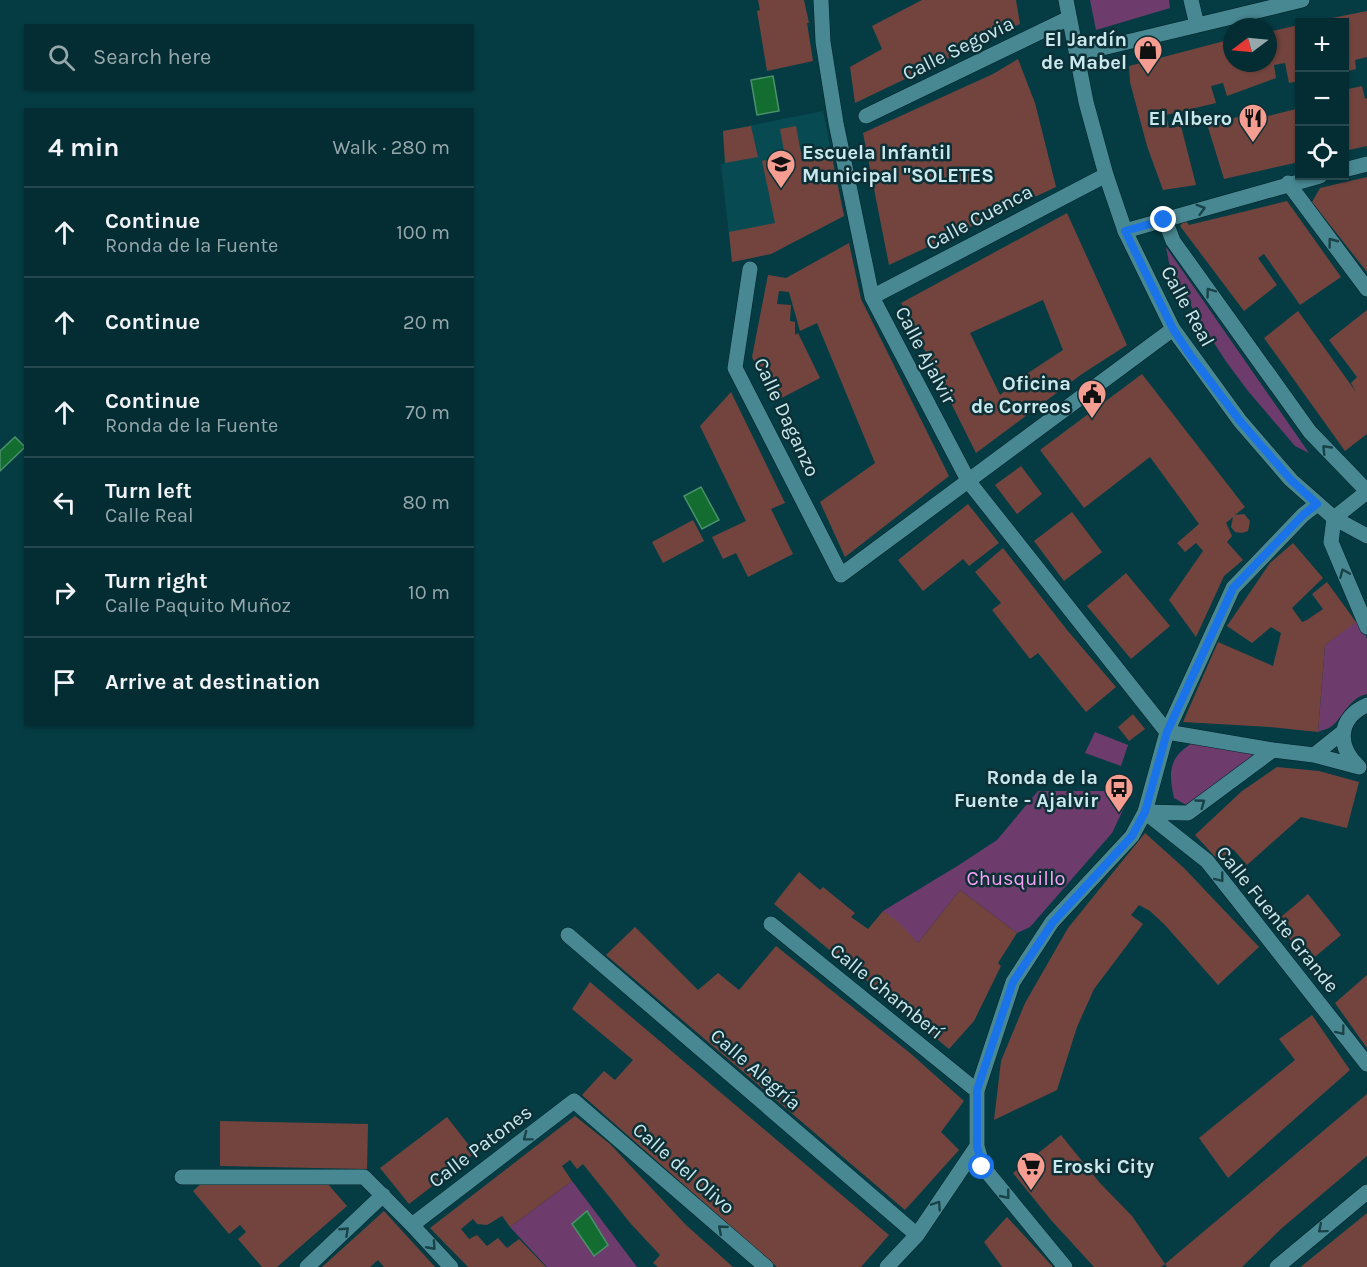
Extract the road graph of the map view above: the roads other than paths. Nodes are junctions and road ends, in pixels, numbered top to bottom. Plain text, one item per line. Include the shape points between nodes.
1 (821, 0) edge
2 (1066, 0) edge
3 (1191, 0) edge
4 (1302, 0) edge
5 (1069, 18) junction
6 (1197, 26) junction
7 (1077, 54) junction
8 (866, 116) dead end
9 (1367, 164) edge
10 (1349, 169) edge
11 (1106, 175) junction
12 (1302, 180) edge
13 (1288, 183) junction
14 (1164, 220) junction
15 (1125, 231) junction
16 (750, 269) dead end
17 (1367, 288) edge
18 (872, 297) junction
19 (1173, 329) junction
20 (969, 482) junction
21 (1367, 491) edge
22 (1317, 504) junction
23 (1334, 518) junction
24 (1367, 536) edge
25 (1367, 627) edge
26 (1367, 705) edge
27 (1344, 731) junction
28 (1167, 732) junction
29 (1273, 750) junction
30 (1314, 755) junction
31 (1363, 769) edge
32 (1145, 812) junction
33 (771, 924) dead end
34 (568, 935) dead end
35 (1367, 1064) edge
36 (977, 1090) junction
37 (574, 1101) joint
38 (977, 1146) junction
39 (182, 1177) dead end
40 (1367, 1192) edge
41 (383, 1195) junction
42 (412, 1225) junction
43 (918, 1235) junction
44 (307, 1267) edge
45 (451, 1267) edge
46 (766, 1267) edge
47 (887, 1267) edge
48 (1065, 1267) edge
49 (1277, 1267) edge

1 - 18 street, Calle Ajalvir via 828,77
2 - 5 street, Calle Real
3 - 6 street
4 - 6 street
5 - 7 street, Calle Real
5 - 8 street, Calle Segovia
6 - 7 street
7 - 11 street, Calle Real
9 - 10 street
11 - 15 street, Calle Real
11 - 18 street, Calle Cuenca
12 - 13 street
14 -> 13 street
17 -> 13 street
14 - 15 street
21 -> 14 street, Calle Real via 1310,432 1173,241
15 - 19 street, Calle Real
16 - 20 street, Calle Daganzo via 735,368 841,575
18 - 20 street, Calle Ajalvir
19 - 20 street
19 - 22 street, Calle Real via 1240,421
20 - 28 street, Calle Ajalvir
21 - 23 street
22 - 23 street, Calle Real
22 - 28 street via 1233,588
23 - 24 street, Calle Real
25 -> 23 street via 1331,542
26 - 27 street via 1350,717
27 - 30 street
27 - 31 street via 1345,749
28 - 29 street
28 - 32 street
29 - 30 street
32 -> 29 street via 1188,813
30 - 31 street
32 -> 35 street, Calle Fuente Grande via 1207,861
32 - 36 street via 1132,836 1053,922 1013,982
33 - 36 street, Calle Chamberí
34 - 43 street, Calle Alegría
36 - 38 street
37 -> 42 street, Calle Patones
46 -> 37 street, Calle del Olivo
43 -> 38 street
38 -> 48 street via 982,1167
39 - 41 street via 364,1177
40 -> 49 street
41 - 42 street
44 -> 41 street
42 -> 45 street
43 - 47 street

